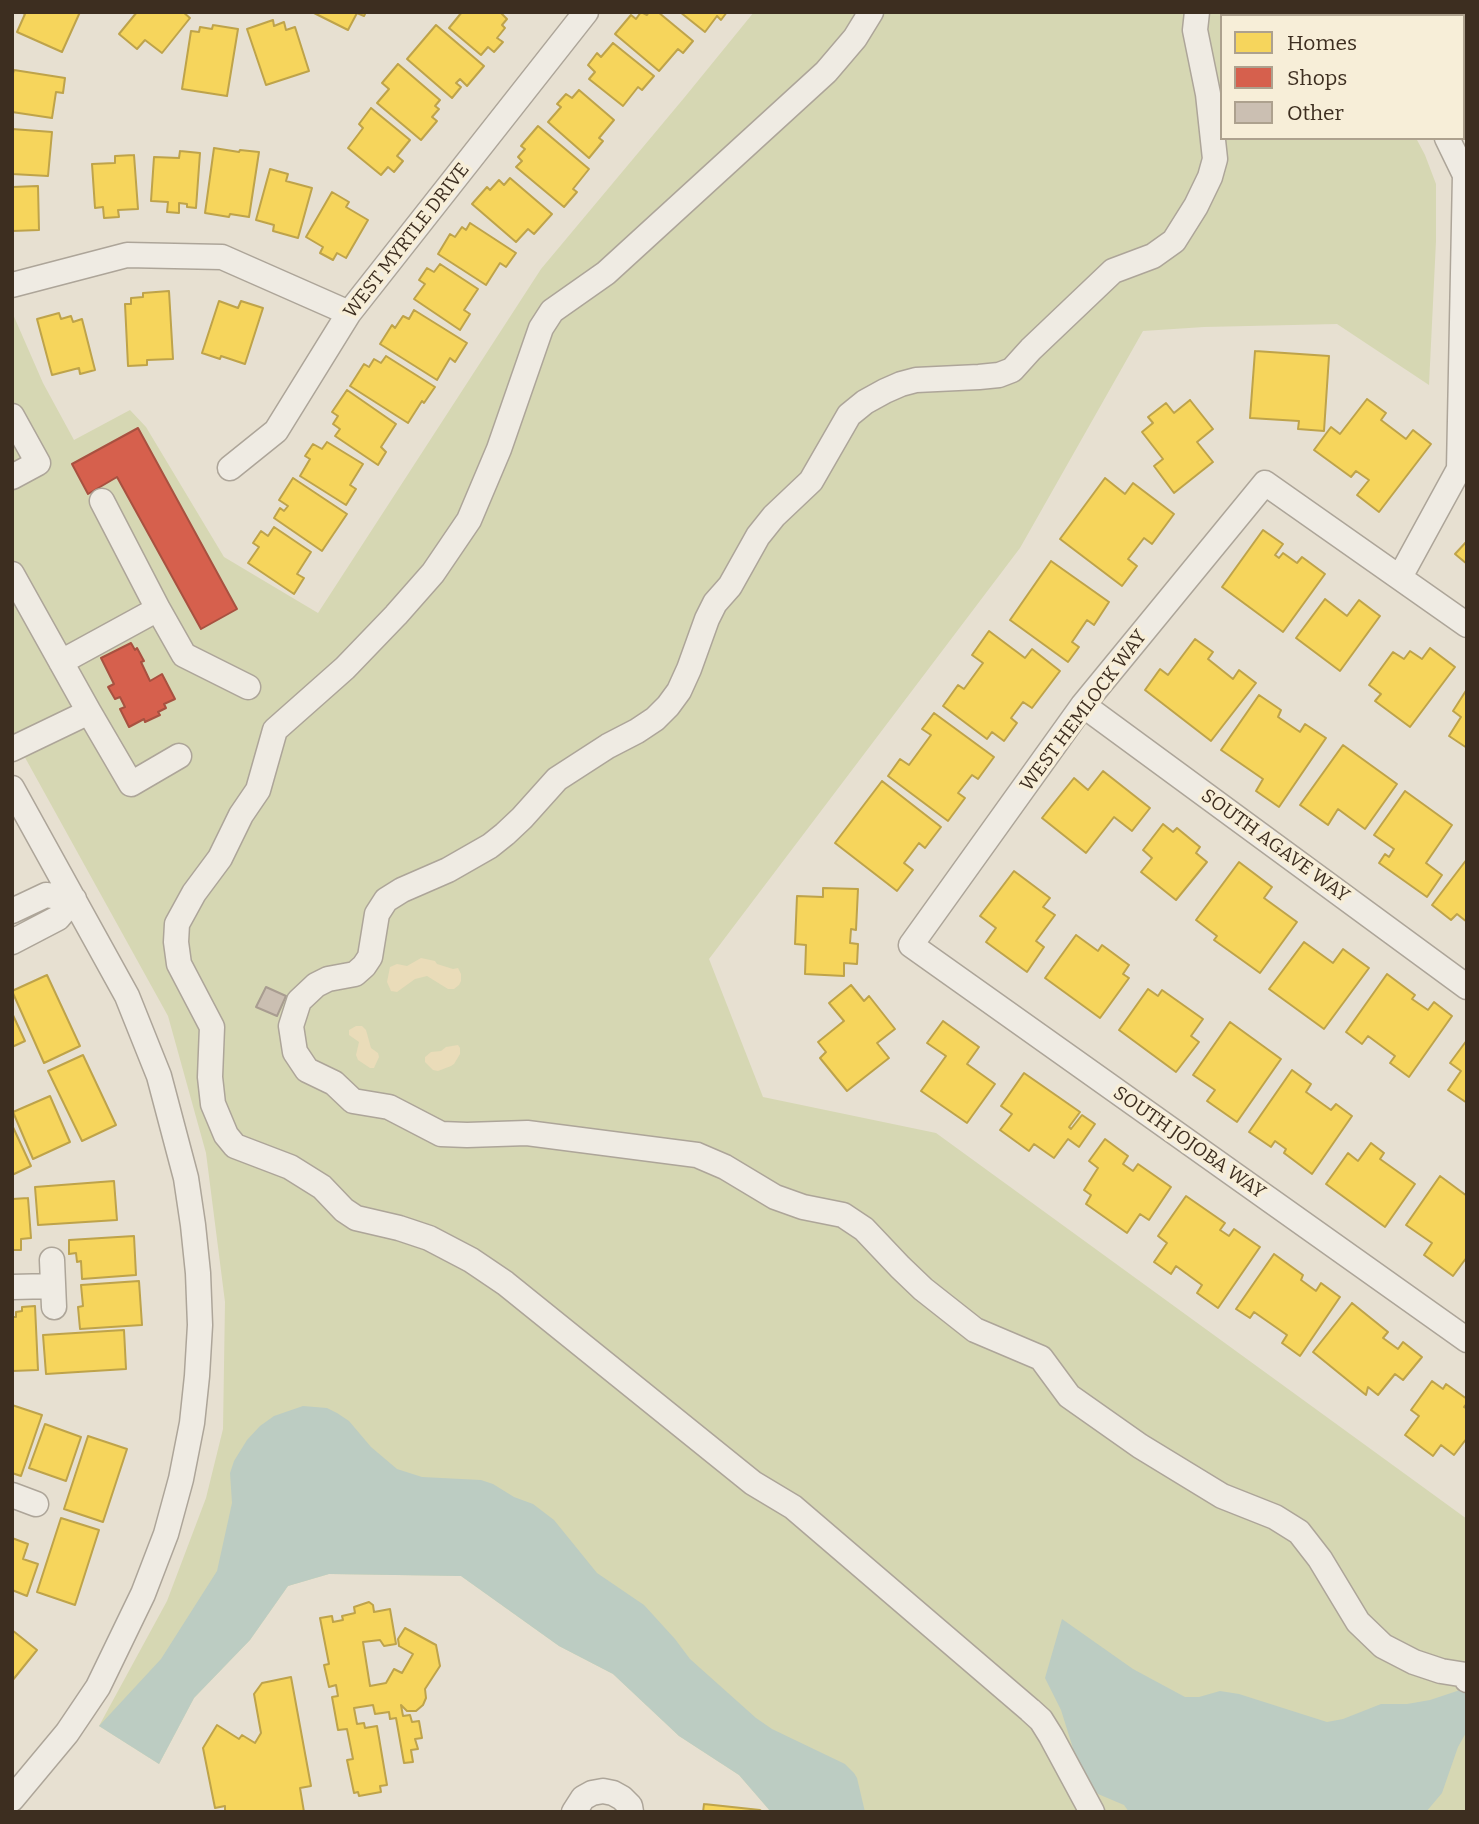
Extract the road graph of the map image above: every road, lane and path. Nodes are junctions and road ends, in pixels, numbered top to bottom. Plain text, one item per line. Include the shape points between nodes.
1 (586, 12) edge
2 (871, 12) edge
3 (1197, 12) edge
4 (1448, 140) edge
5 (12, 285) edge
6 (349, 313) junction
7 (12, 416) edge
8 (230, 468) dead end
9 (12, 477) edge
10 (102, 501) dead end
11 (12, 574) edge
12 (1400, 577) junction
13 (158, 609) junction
14 (1467, 625) edge
15 (61, 662) junction
16 (248, 687) dead end
17 (1083, 705) junction
18 (89, 712) junction
19 (12, 748) edge
20 (179, 756) dead end
21 (12, 788) edge
22 (74, 899) junction
23 (12, 911) edge
24 (12, 942) edge
25 (911, 945) joint
26 (1467, 987) edge
27 (52, 1260) dead end
28 (12, 1287) edge
29 (1467, 1340) edge
30 (12, 1495) edge
31 (36, 1504) dead end
32 (1467, 1680) edge
33 (12, 1799) edge
34 (574, 1812) edge
35 (631, 1812) edge
36 (1092, 1812) edge

1 - 6 street, WEST MYRTLE DRIVE
2 - 36 street via 826,72 606,273 552,311 541,328 499,449 468,520 433,573 396,615 275,730 258,790 220,858 194,892 177,924 176,942 187,983 212,1027 213,1104 235,1146 290,1167 322,1187 356,1218 429,1238 505,1283 753,1483 793,1507 1020,1700 1041,1720
3 - 32 street via 1195,30 1215,159 1196,206 1174,241 1153,256 1113,271 1012,370 901,384 849,415 811,481 758,536 715,603 679,691 668,706 655,719 557,779 490,846 386,900 377,914 370,957 364,966 355,974 316,985 299,1000 291,1026 295,1052 307,1070 334,1083 353,1101 389,1107 441,1134 527,1133 697,1155 775,1197 843,1215 975,1330 1041,1358 1069,1396 1140,1446 1222,1496 1299,1532 1358,1622 1383,1646 1414,1662 1466,1675
4 - 12 street via 1465,175 1459,469
5 - 6 street via 127,255 222,257
6 - 8 street, WEST MYRTLE DRIVE via 276,431
7 - 9 street via 37,463
10 - 13 street
11 - 15 street
12 - 14 street
12 - 17 street, WEST HEMLOCK WAY via 1265,483
13 - 15 street
13 - 16 street via 184,655
15 - 18 street
17 - 25 street, WEST HEMLOCK WAY
17 - 26 street, SOUTH AGAVE WAY
18 - 19 street
18 - 20 street via 131,784
21 - 22 street
22 - 23 street via 46,895
22 - 24 street via 58,918
22 - 33 street via 127,996 159,1076 186,1178 200,1325 197,1376 181,1479 143,1594 98,1687
25 - 29 street, SOUTH JOJOBA WAY
27 - 28 street via 53,1297
30 - 31 street
34 - 35 street via 583,1798 603,1791 622,1798

